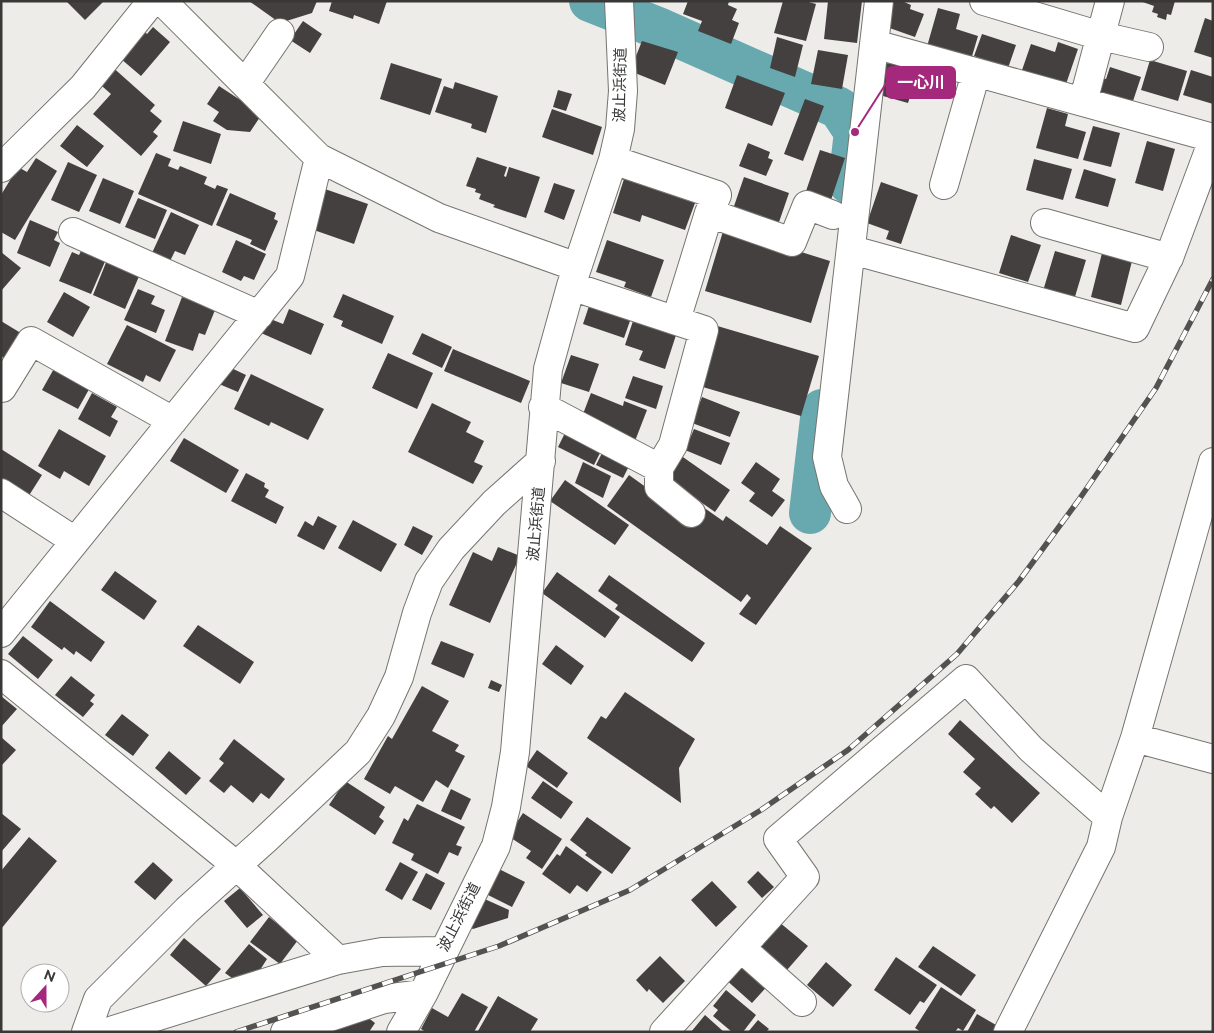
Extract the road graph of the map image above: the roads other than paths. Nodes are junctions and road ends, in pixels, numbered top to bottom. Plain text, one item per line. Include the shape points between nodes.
1 (152, 1) edge
2 (162, 1) edge
3 (619, 1) edge
4 (879, 1) edge
5 (984, 1) edge
6 (1110, 1) edge
7 (280, 33) dead end
8 (1100, 36) junction
9 (874, 44) junction
10 (1149, 47) dead end
11 (976, 73) junction
12 (244, 84) junction
13 (1083, 102) junction
14 (1213, 139) edge
15 (319, 158) junction
16 (613, 160) junction
17 (1, 168) edge
18 (944, 185) dead end
19 (710, 213) junction
20 (833, 214) dead end
21 (1045, 223) dead end
22 (73, 232) dead end
23 (852, 250) junction
24 (1169, 258) junction
25 (574, 276) junction
26 (259, 315) junction
27 (676, 320) junction
28 (2, 388) edge
29 (543, 407) junction
30 (173, 421) junction
31 (542, 461) junction
32 (1213, 462) edge
33 (659, 468) junction
34 (1, 493) edge
35 (847, 509) dead end
36 (691, 513) dead end
37 (75, 541) junction
38 (1, 633) edge
39 (1, 674) edge
40 (1135, 738) junction
41 (1213, 759) edge
42 (1108, 817) junction
43 (237, 866) junction
44 (741, 948) junction
45 (442, 951) junction
46 (338, 960) junction
47 (423, 994) junction
48 (802, 1002) dead end
49 (86, 1032) edge
50 (106, 1032) edge
51 (285, 1032) edge
52 (401, 1032) edge
53 (664, 1032) edge
54 (1008, 1032) edge

1 - 17 street via 83,87
2 - 12 street
3 - 16 street, 波止浜街道 via 623,91
4 - 9 street
5 - 8 street
6 - 8 street
7 - 12 street
8 - 10 street
8 - 13 street
9 - 11 street
9 - 23 street
11 - 13 street
11 - 18 street
12 - 15 street
13 - 14 street
14 - 24 street
15 - 25 street via 439,218
15 - 26 street via 290,276
16 - 19 street via 717,195
16 - 25 street, 波止浜街道
19 - 20 street via 792,242 807,205
19 - 27 street
21 - 24 street
22 - 26 street
23 - 24 street via 1135,328
23 - 35 street via 827,457 834,486
25 - 27 street
25 - 29 street, 波止浜街道 via 548,369
26 - 30 street
27 - 33 street via 704,330 673,444
28 - 30 street via 31,341
29 - 31 street, 波止浜街道
29 - 33 street
30 - 37 street
31 - 43 street via 494,503 451,549 429,581 398,677 381,716 358,752
31 - 45 street, 波止浜街道 via 515,752 506,807 496,846
32 - 40 street
33 - 36 street via 659,487
34 - 37 street
37 - 38 street
39 - 43 street
40 - 41 street
40 - 42 street
42 - 44 street via 1031,749 966,679 778,839 805,877
42 - 54 street via 1100,847
43 - 46 street
43 - 49 street via 186,910 98,999
44 - 48 street
44 - 53 street
45 - 46 street via 382,952
45 - 47 street, 波止浜街道
46 - 50 street
47 - 51 street via 384,999
47 - 52 street, 波止浜街道

